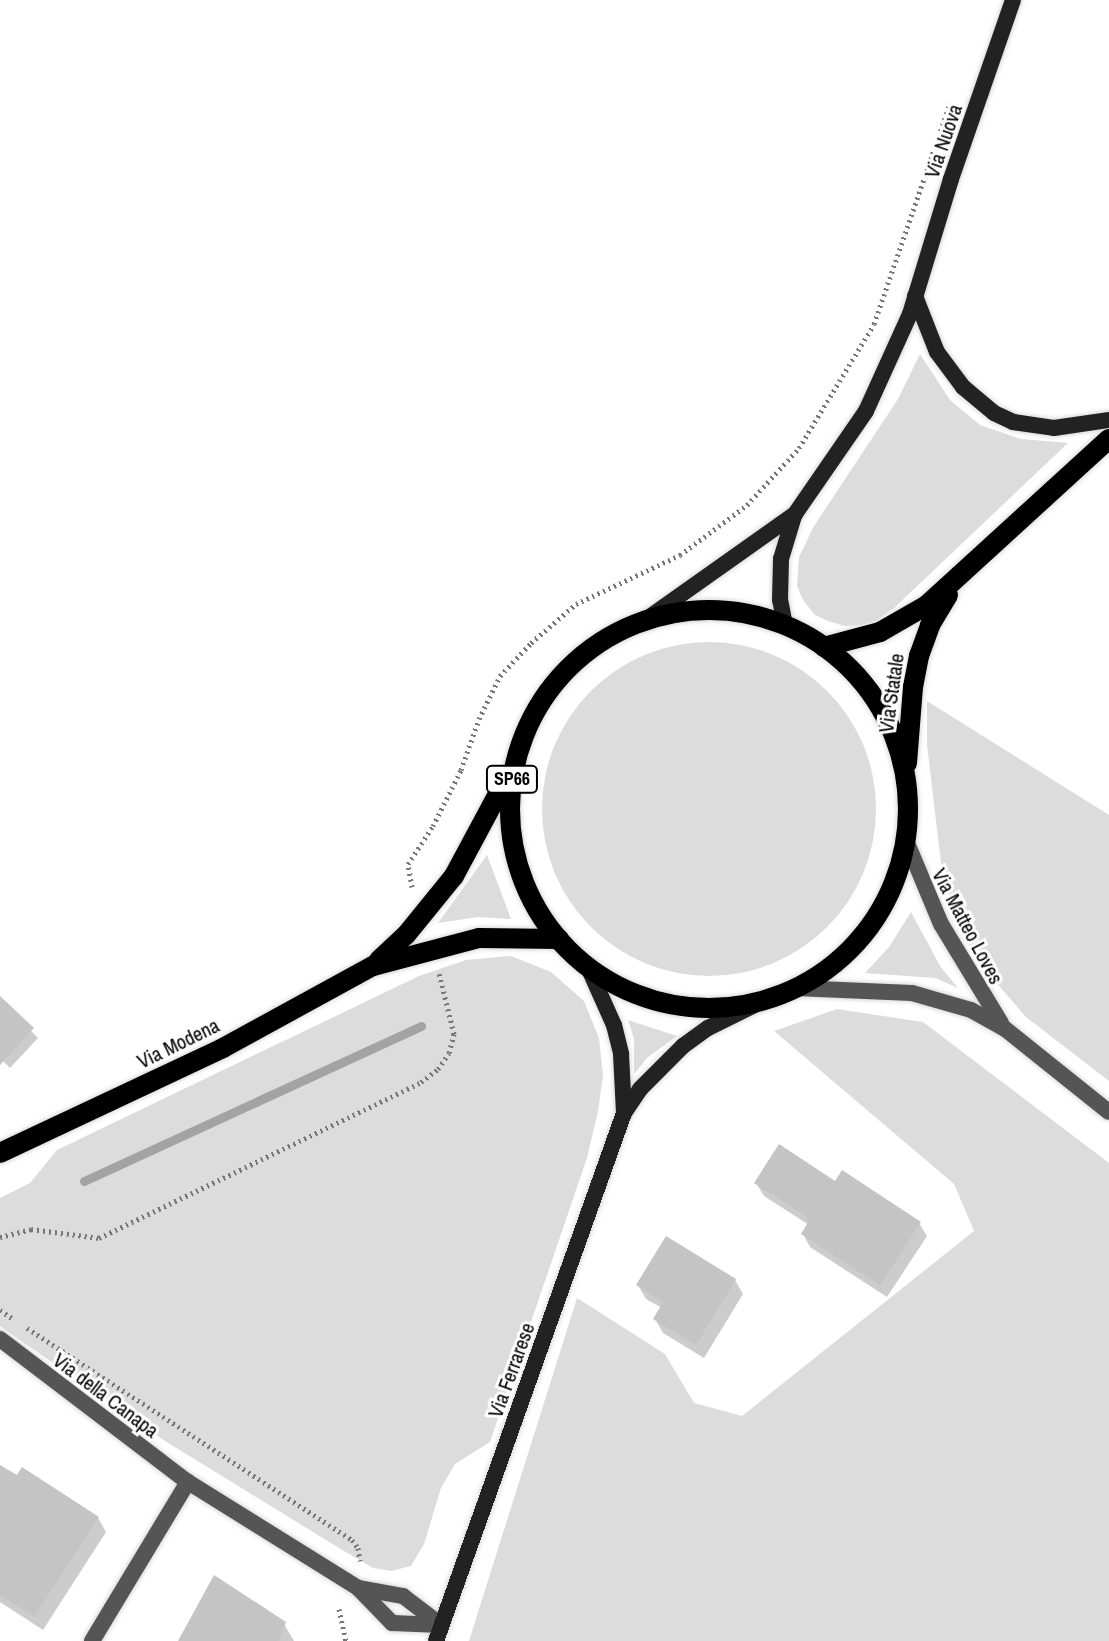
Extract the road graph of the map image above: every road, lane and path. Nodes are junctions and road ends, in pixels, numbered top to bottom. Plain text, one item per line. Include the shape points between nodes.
1 (1013, 0) edge
2 (955, 89) dead end
3 (915, 296) junction
4 (1109, 420) edge
5 (1109, 439) edge
6 (795, 514) junction
7 (962, 576) junction
8 (641, 623) junction
9 (785, 625) junction
10 (824, 647) junction
11 (515, 763) junction
12 (906, 779) junction
13 (905, 838) junction
14 (422, 916) junction
15 (559, 939) junction
16 (431, 948) junction
17 (373, 966) junction
18 (588, 967) junction
19 (795, 988) junction
20 (767, 999) junction
21 (1004, 1028) junction
22 (1109, 1112) edge
23 (624, 1113) junction
24 (0, 1153) edge
25 (0, 1237) edge
26 (0, 1310) edge
27 (0, 1339) edge
28 (188, 1482) junction
29 (360, 1561) dead end
30 (358, 1588) junction
31 (339, 1609) dead end
32 (438, 1633) edge
33 (92, 1641) edge
34 (346, 1641) edge

1 - 3 main road, Via Nuova
2 - 14 path via 874,324 799,448 747,505 680,555 576,604 500,676 461,770 408,864
3 - 4 main road via 937,352 963,387 994,413 1013,422 1054,428
3 - 6 main road, Via Nuova via 871,402
5 - 7 main road, Via Statale / SP66
6 - 8 main road, Via Nuova
6 - 9 main road, Via Nuova via 781,559
7 - 10 main road, Via Statale / SP66 via 927,605 880,632
7 - 12 main road, Via Statale / SP66 via 930,625 919,656
8 - 9 main road, Via Modena / SP66 via 691,611 725,611
8 - 11 main road, Via Modena / SP66 via 592,648 567,669 544,696
9 - 10 main road, Via Modena / SP66
10 - 12 main road, Via Modena / SP66 via 859,679 886,718
11 - 14 main road, Via Modena / SP66 via 469,851
11 - 15 main road, Via Modena / SP66 via 510,794 513,848 533,903
12 - 13 main road, Via Modena / SP66
13 - 19 main road, Via Modena / SP66 via 896,878 861,938 822,973
13 - 21 street, Via Matteo Loves via 941,924
14 - 17 main road, Via Modena / SP66
15 - 16 main road, Via Modena / SP66 via 479,938
15 - 18 main road, Via Modena / SP66
16 - 17 main road, Via Modena / SP66
16 - 25 path via 454,1034 444,1061 421,1082 99,1238 31,1229
17 - 24 main road, Via Modena / SP66 via 223,1048
18 - 20 main road, Via Modena / SP66 via 614,984 671,1004 721,1007
18 - 23 main road, Via Ferrarese via 614,1025
19 - 20 main road, Via Modena / SP66
19 - 21 street, Via Matteo Loves via 912,993 946,1000
20 - 23 main road, Via Ferrarese via 683,1046
21 - 22 street, Via Matteo Loves
23 - 32 main road, Via Ferrarese
26 - 29 path via 352,1540
27 - 28 street, Via della Canapa
28 - 30 street, Via della Canapa
28 - 33 street
30 - 32 street, Via della Canapa via 392,1623
30 - 32 street, Via della Canapa via 403,1596
31 - 34 path

